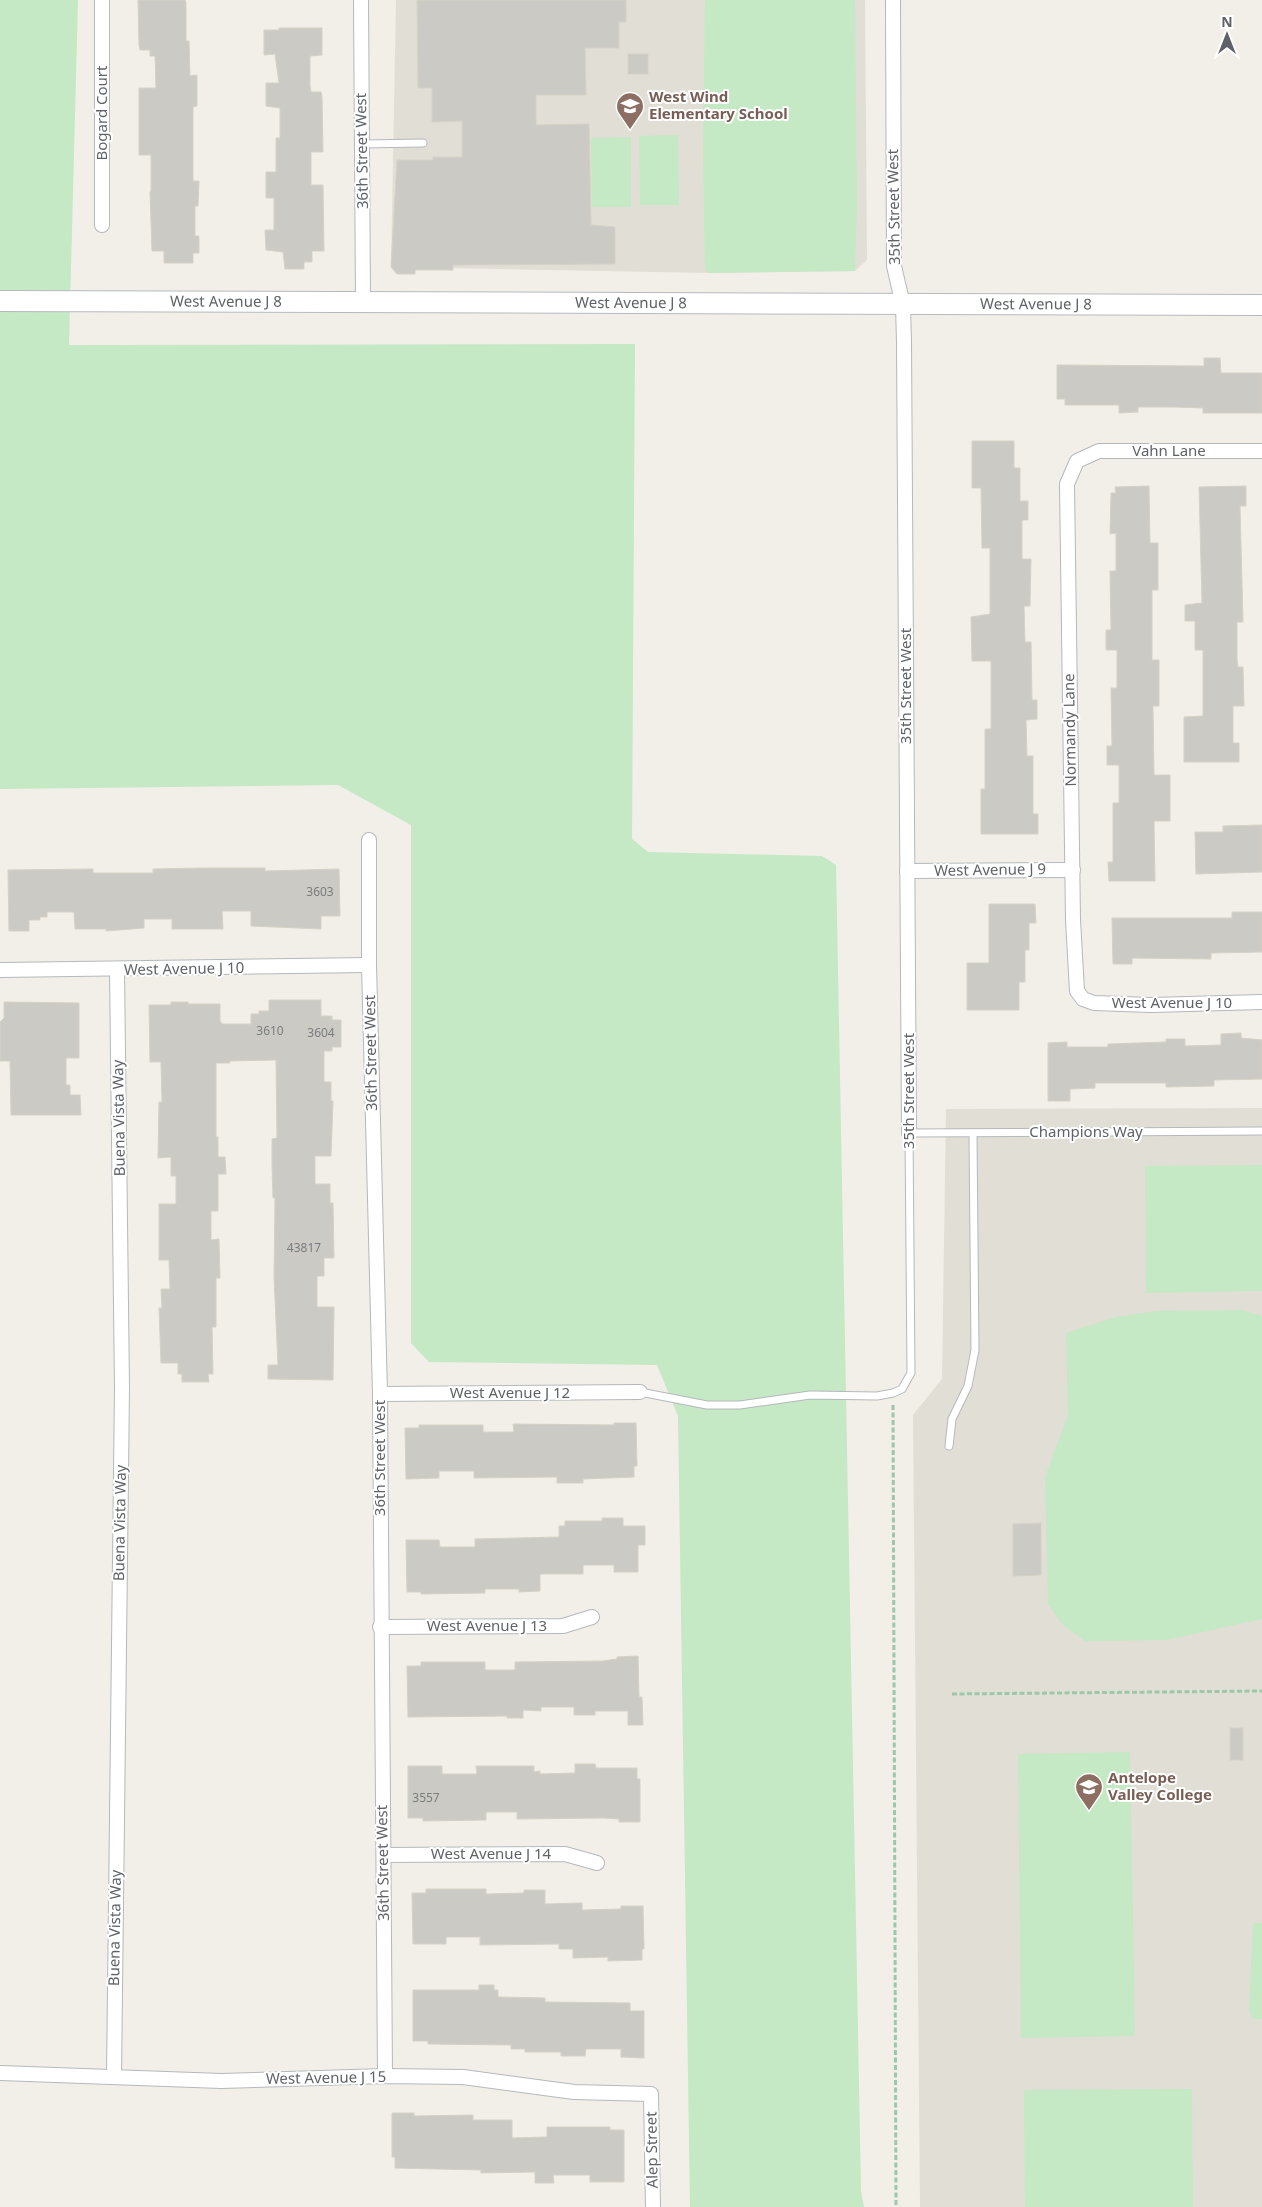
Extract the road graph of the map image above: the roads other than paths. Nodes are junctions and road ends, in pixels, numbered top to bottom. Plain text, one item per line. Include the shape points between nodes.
1 (102, 0) edge
2 (361, 0) edge
3 (893, 0) edge
4 (423, 143) dead end
5 (362, 144) junction
6 (102, 225) dead end
7 (0, 301) edge
8 (364, 301) junction
9 (903, 305) junction
10 (1262, 305) edge
11 (1262, 451) edge
12 (1077, 461) joint
13 (369, 840) dead end
14 (1072, 870) junction
15 (907, 871) junction
16 (369, 965) junction
17 (0, 970) edge
18 (117, 970) junction
19 (1083, 999) joint
20 (1262, 1002) edge
21 (1262, 1131) edge
22 (909, 1133) junction
23 (973, 1133) junction
24 (640, 1392) joint
25 (380, 1394) junction
26 (949, 1446) dead end
27 (592, 1617) dead end
28 (380, 1627) junction
29 (384, 1855) junction
30 (597, 1863) dead end
31 (0, 2073) edge
32 (114, 2076) junction
33 (384, 2076) junction
34 (651, 2094) joint
35 (653, 2207) edge

1 - 6 street, Bogard Court
2 - 5 street, 36th Street West
3 - 9 street, 35th Street West via 894,266
4 - 5 lane
5 - 8 street, 36th Street West
7 - 8 street, West Avenue J 8
8 - 9 street, West Avenue J 8
9 - 10 street, West Avenue J 8
9 - 15 street, 35th Street West
11 - 12 street, Vahn Lane via 1099,451
12 - 14 street, Normandy Lane via 1067,484
13 - 16 street, 36th Street West
14 - 15 street, West Avenue J 9
14 - 19 street, Normandy Lane via 1077,991
15 - 22 street, 35th Street West
16 - 18 street, West Avenue J 10
16 - 25 street, 36th Street West
17 - 18 street, West Avenue J 10
18 - 32 street, Buena Vista Way via 122,1388
19 - 20 street, West Avenue J 10 via 1094,1003 1151,1005
21 - 23 lane, Champions Way
22 - 23 lane, Champions Way
22 - 24 lane, 35th Street West via 911,1373 902,1389 878,1396 810,1395 740,1405 708,1405
23 - 26 lane via 974,1350 968,1386 952,1420
24 - 25 street, West Avenue J 12
25 - 28 street, 36th Street West
27 - 28 street, West Avenue J 13 via 563,1626
28 - 29 street, 36th Street West
29 - 30 street, West Avenue J 14 via 565,1854
29 - 33 street, 36th Street West
31 - 32 street, West Avenue J 15
32 - 33 street, West Avenue J 15 via 221,2081
33 - 34 street, West Avenue J 15 via 463,2077 574,2092
34 - 35 street, Alep Street

